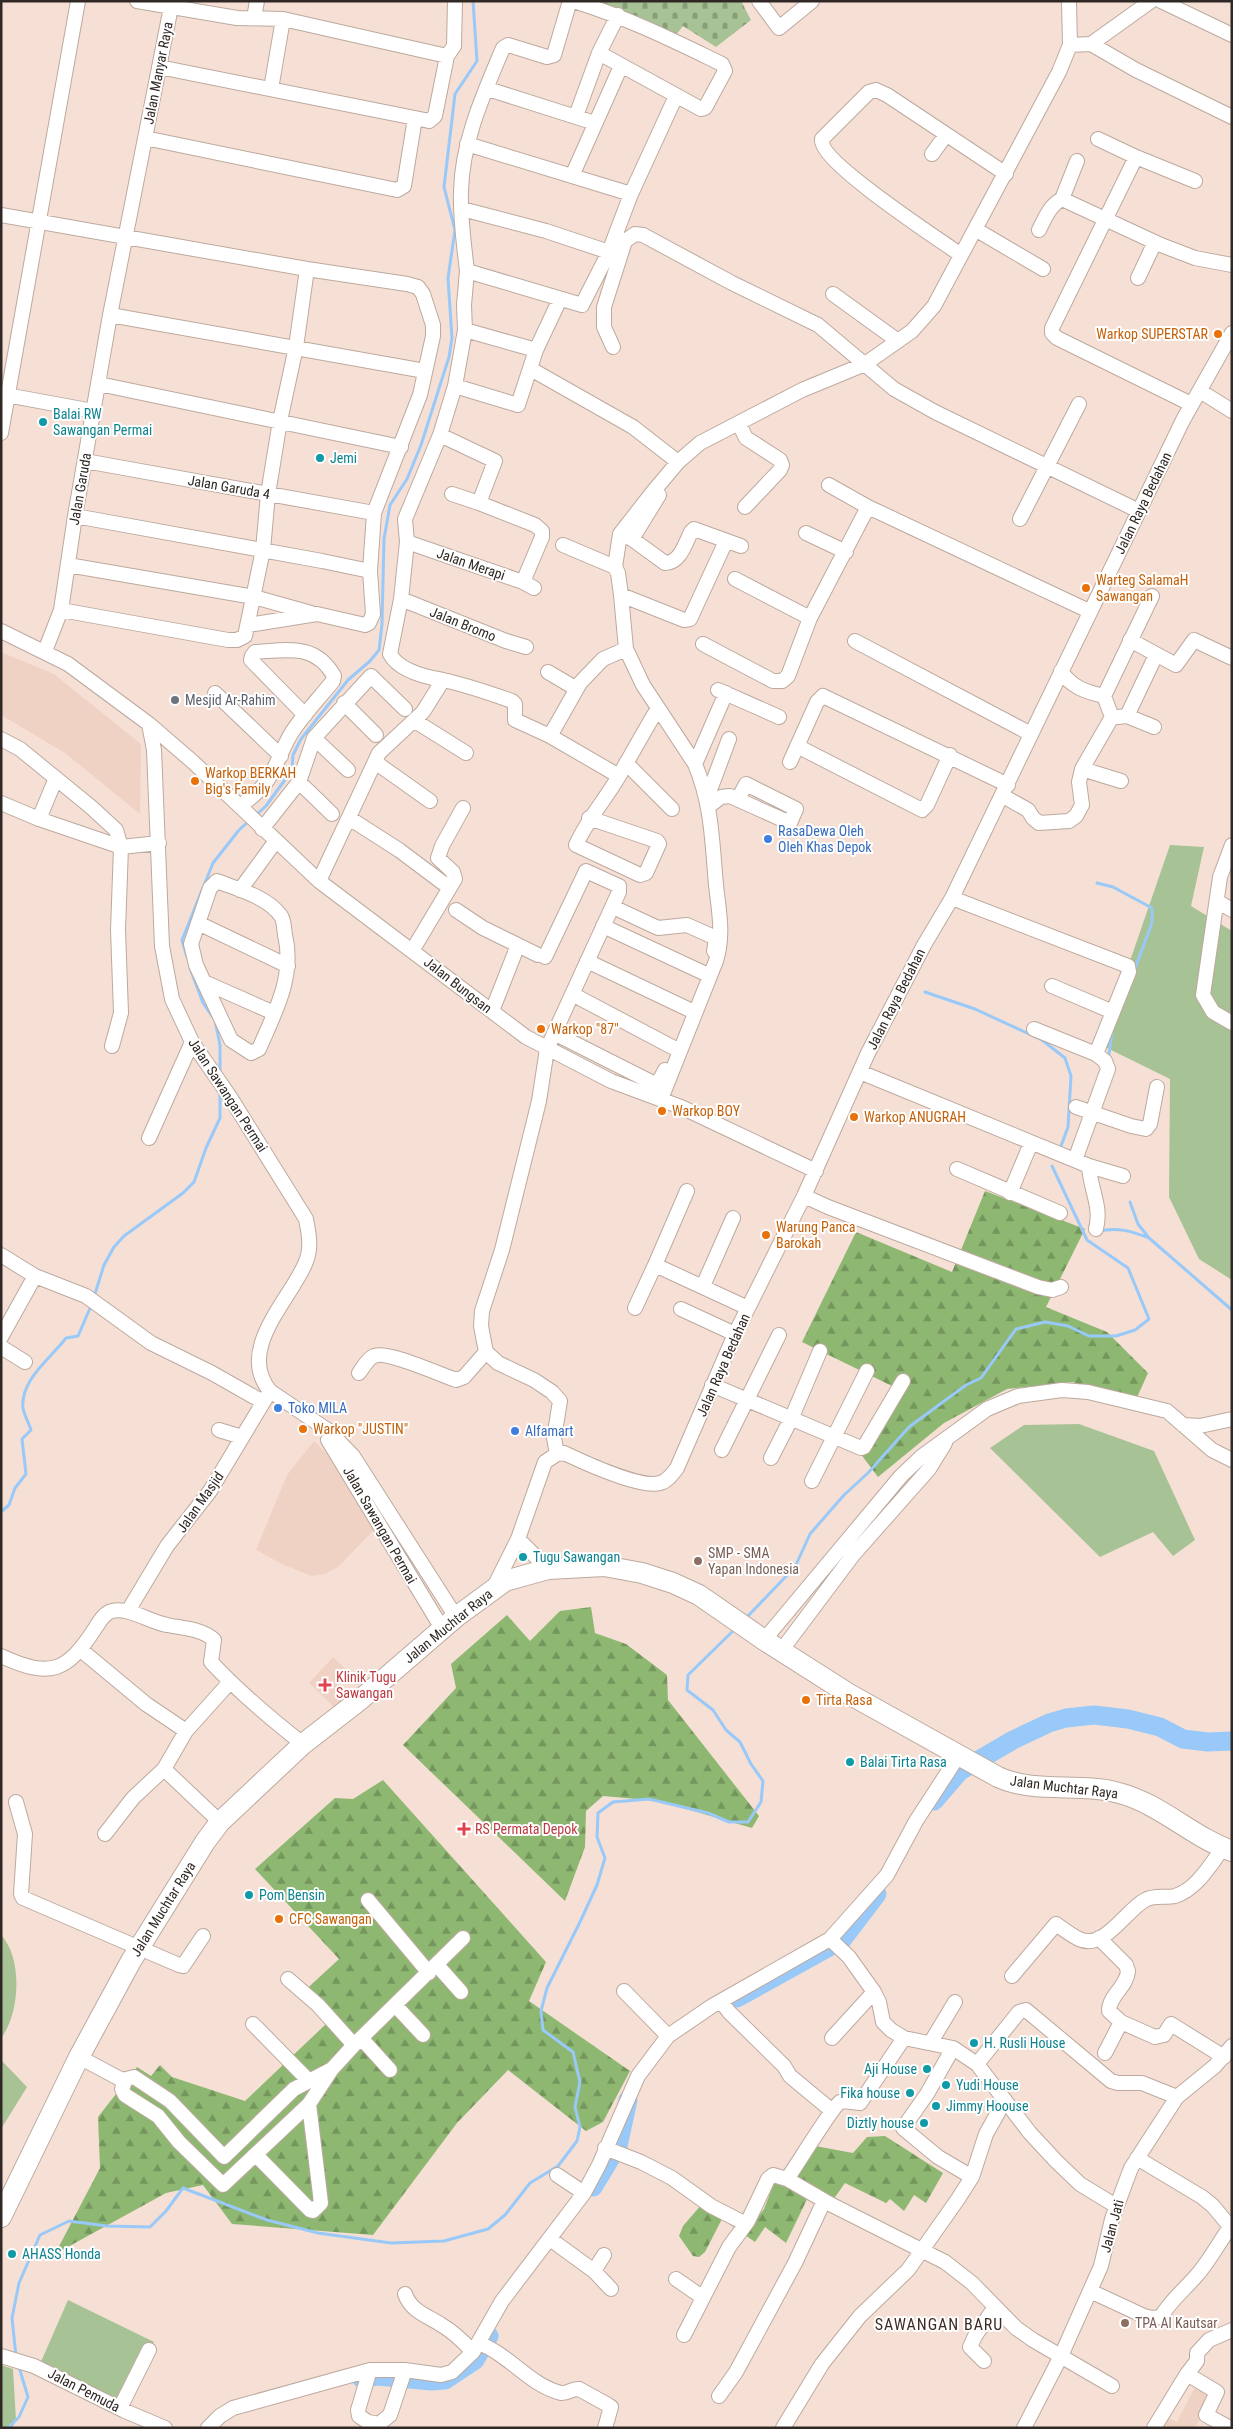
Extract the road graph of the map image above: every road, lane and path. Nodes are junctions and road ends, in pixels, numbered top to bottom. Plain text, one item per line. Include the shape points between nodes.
1 (78, 1) edge
2 (137, 1) edge
3 (257, 1) edge
4 (455, 1) edge
5 (758, 1) edge
6 (1069, 1) edge
7 (1151, 1) edge
8 (1161, 1) edge
9 (810, 2) edge
10 (171, 7) junction
11 (618, 16) junction
12 (254, 18) junction
13 (283, 20) junction
14 (1232, 35) edge
15 (1090, 44) junction
16 (1070, 45) junction
17 (599, 53) junction
18 (447, 56) junction
19 (621, 66) junction
20 (159, 67) junction
21 (271, 89) junction
22 (488, 89) junction
23 (676, 96) junction
24 (576, 116) junction
25 (1232, 117) edge
26 (415, 118) junction
27 (595, 123) junction
28 (946, 135) junction
29 (145, 138) junction
30 (1098, 139) dead end
31 (467, 144) junction
32 (932, 154) dead end
33 (1136, 158) junction
34 (1077, 161) dead end
35 (1006, 174) junction
36 (572, 176) junction
37 (1195, 181) dead end
38 (631, 194) junction
39 (1062, 199) junction
40 (462, 208) junction
41 (1, 215) edge
42 (1105, 219) junction
43 (38, 220) junction
44 (975, 229) junction
45 (1039, 230) dead end
46 (125, 236) junction
47 (1155, 242) junction
48 (609, 252) junction
49 (961, 255) junction
50 (1232, 265) edge
51 (307, 269) junction
52 (1043, 269) dead end
53 (467, 271) junction
54 (1138, 278) dead end
55 (833, 294) dead end
56 (560, 299) junction
57 (110, 315) junction
58 (465, 330) junction
59 (1232, 333) edge
60 (898, 341) junction
61 (613, 347) dead end
62 (296, 348) junction
63 (536, 350) junction
64 (865, 364) junction
65 (425, 371) junction
66 (536, 372) dead end
67 (99, 384) junction
68 (455, 386) junction
69 (1200, 391) junction
70 (4, 394) edge
71 (1079, 404) dead end
72 (1191, 404) junction
73 (93, 411) junction
74 (1232, 411) edge
75 (280, 421) junction
76 (739, 424) junction
77 (1, 433) edge
78 (440, 435) junction
79 (401, 447) junction
80 (85, 461) junction
81 (678, 462) junction
82 (1049, 466) junction
83 (829, 485) dead end
84 (268, 494) junction
85 (452, 494) dead end
86 (659, 495) dead end
87 (479, 503) junction
88 (868, 506) junction
89 (745, 507) dead end
90 (1139, 511) junction
91 (374, 513) junction
92 (75, 516) junction
93 (1020, 519) dead end
94 (806, 533) dead end
95 (626, 536) junction
96 (726, 541) junction
97 (407, 542) junction
98 (563, 545) dead end
99 (741, 546) dead end
100 (263, 550) junction
101 (846, 552) junction
102 (68, 565) junction
103 (615, 567) junction
104 (370, 572) junction
105 (735, 580) dead end
106 (621, 595) junction
107 (1152, 596) dead end
108 (254, 597) junction
109 (402, 599) junction
110 (61, 610) junction
111 (1089, 611) junction
112 (317, 614) junction
113 (810, 618) junction
114 (248, 626) junction
115 (1, 632) edge
116 (1130, 640) junction
117 (855, 641) dead end
118 (703, 644) dead end
119 (526, 647) dead end
120 (626, 649) junction
121 (45, 651) junction
122 (1156, 655) junction
123 (1232, 658) edge
124 (1061, 671) junction
125 (548, 672) dead end
126 (443, 680) junction
127 (576, 688) junction
128 (215, 693) dead end
129 (1104, 696) junction
130 (344, 703) junction
131 (658, 708) junction
132 (405, 709) dead end
133 (305, 715) junction
134 (779, 716) dead end
135 (1127, 716) junction
136 (1112, 717) junction
137 (415, 721) junction
138 (149, 724) junction
139 (1154, 728) dead end
140 (1031, 734) junction
141 (376, 735) dead end
142 (550, 736) junction
143 (314, 738) junction
144 (1, 739) edge
145 (729, 739) dead end
146 (797, 746) junction
147 (466, 753) dead end
148 (950, 755) junction
149 (282, 756) junction
150 (375, 762) junction
151 (790, 762) dead end
152 (626, 763) junction
153 (695, 764) junction
154 (1082, 769) junction
155 (348, 770) dead end
156 (619, 776) junction
157 (56, 778) junction
158 (1121, 781) dead end
159 (299, 782) junction
160 (1005, 790) junction
161 (738, 799) dead end
162 (430, 801) dead end
163 (708, 802) junction
164 (1, 803) edge
165 (463, 808) dead end
166 (672, 809) dead end
167 (243, 810) junction
168 (332, 814) dead end
169 (348, 818) junction
170 (590, 818) junction
171 (39, 819) junction
172 (259, 827) junction
173 (275, 842) junction
174 (159, 843) junction
175 (1232, 845) edge
176 (121, 847) junction
177 (319, 881) junction
178 (443, 884) dead end
179 (240, 890) junction
180 (952, 898) junction
181 (1217, 901) junction
182 (613, 907) junction
183 (456, 910) dead end
184 (1232, 910) edge
185 (198, 923) junction
186 (603, 926) junction
187 (518, 945) junction
188 (412, 951) junction
189 (587, 961) junction
190 (288, 966) junction
191 (706, 974) junction
192 (204, 982) junction
193 (1052, 986) dead end
194 (572, 994) junction
195 (690, 1010) junction
196 (492, 1011) junction
197 (1113, 1012) junction
198 (274, 1013) junction
199 (1232, 1023) edge
200 (1034, 1029) dead end
201 (554, 1032) junction
202 (192, 1042) junction
203 (112, 1046) dead end
204 (547, 1048) junction
205 (674, 1048) junction
206 (1096, 1054) junction
207 (860, 1072) junction
208 (1157, 1087) dead end
209 (661, 1099) junction
210 (1076, 1107) dead end
211 (1092, 1114) junction
212 (149, 1138) dead end
213 (1032, 1143) junction
214 (1075, 1160) junction
215 (1089, 1166) junction
216 (957, 1169) dead end
217 (816, 1171) junction
218 (1123, 1176) dead end
219 (687, 1191) dead end
220 (1010, 1193) junction
221 (804, 1196) junction
222 (1060, 1213) dead end
223 (733, 1218) dead end
224 (1096, 1229) dead end
225 (1, 1255) edge
226 (655, 1265) junction
227 (35, 1276) junction
228 (703, 1286) junction
229 (1061, 1287) dead end
230 (635, 1308) dead end
231 (748, 1308) junction
232 (681, 1309) dead end
233 (735, 1334) junction
234 (779, 1335) dead end
235 (1, 1337) edge
236 (1, 1347) edge
237 (820, 1351) dead end
238 (486, 1352) junction
239 (25, 1362) dead end
240 (867, 1371) dead end
241 (359, 1374) dead end
242 (903, 1380) dead end
243 (712, 1385) junction
244 (267, 1397) junction
245 (747, 1400) junction
246 (792, 1418) junction
247 (1232, 1420) edge
248 (1183, 1425) junction
249 (219, 1430) dead end
250 (242, 1437) junction
251 (834, 1437) junction
252 (947, 1440) junction
253 (341, 1449) junction
254 (722, 1450) dead end
255 (557, 1454) junction
256 (771, 1458) dead end
257 (1232, 1460) edge
258 (812, 1481) dead end
259 (518, 1539) junction
260 (407, 1541) junction
261 (393, 1550) junction
262 (548, 1569) junction
263 (493, 1588) junction
264 (128, 1611) junction
265 (450, 1624) junction
266 (759, 1637) junction
267 (81, 1650) junction
268 (781, 1651) junction
269 (1, 1656) edge
270 (230, 1682) junction
271 (186, 1731) junction
272 (303, 1744) junction
273 (968, 1760) junction
274 (164, 1769) junction
275 (16, 1802) dead end
276 (220, 1822) junction
277 (105, 1834) dead end
278 (1227, 1850) edge
279 (368, 1900) dead end
280 (203, 1936) dead end
281 (463, 1938) dead end
282 (1099, 1938) junction
283 (832, 1941) junction
284 (139, 1947) junction
285 (433, 1969) junction
286 (1012, 1976) dead end
287 (288, 1979) dead end
288 (624, 1991) dead end
289 (461, 1992) dead end
290 (874, 1992) junction
291 (955, 2002) dead end
292 (395, 2005) junction
293 (724, 2005) junction
294 (1121, 2022) junction
295 (253, 2024) dead end
296 (423, 2036) dead end
297 (668, 2036) junction
298 (832, 2038) dead end
299 (904, 2038) junction
300 (357, 2042) junction
301 (931, 2042) junction
302 (952, 2048) junction
303 (1228, 2052) edge
304 (1105, 2053) dead end
305 (79, 2057) junction
306 (977, 2064) junction
307 (332, 2069) junction
308 (390, 2070) dead end
309 (309, 2081) junction
310 (124, 2082) junction
311 (1177, 2097) junction
312 (1005, 2100) junction
313 (310, 2104) junction
314 (831, 2110) junction
315 (612, 2151) junction
316 (256, 2155) junction
317 (1137, 2158) junction
318 (557, 2175) dead end
319 (972, 2177) junction
320 (787, 2179) junction
321 (584, 2193) junction
322 (824, 2201) junction
323 (1116, 2206) junction
324 (1, 2217) edge
325 (746, 2224) junction
326 (1231, 2228) edge
327 (553, 2242) junction
328 (922, 2249) junction
329 (604, 2255) dead end
330 (594, 2271) junction
331 (676, 2279) dead end
332 (612, 2289) dead end
333 (1090, 2291) junction
334 (405, 2294) dead end
335 (702, 2297) junction
336 (995, 2307) junction
337 (1232, 2330) edge
338 (684, 2335) dead end
339 (481, 2347) junction
340 (149, 2350) dead end
341 (1061, 2356) junction
342 (4, 2357) edge
343 (984, 2361) dead end
344 (369, 2374) junction
345 (1187, 2374) junction
346 (402, 2377) junction
347 (1112, 2386) dead end
348 (719, 2396) dead end
349 (120, 2408) junction
350 (165, 2428) edge
351 (208, 2428) edge
352 (605, 2428) edge
353 (783, 2428) edge
354 (1024, 2428) edge
355 (1154, 2428) edge
356 (1230, 2428) edge

1 - 43 street
2 - 10 street
3 - 12 street
4 - 18 street via 454,46
5 - 9 street via 779,28
6 - 16 street
7 - 15 street
8 - 14 street
10 - 12 street
10 - 20 street, Jalan Manyar Raya
11 - 17 street
11 - 22 street via 571,2 554,56 547,57 508,45 503,48
11 - 23 street via 724,67 704,108
12 - 13 street
13 - 18 street
13 - 21 street
15 - 16 street
15 - 25 street
16 - 35 street
17 - 19 street
17 - 24 street
18 - 26 street via 434,119
19 - 23 street
19 - 27 street
20 - 21 street
20 - 29 street, Jalan Manyar Raya
21 - 26 street
22 - 24 street
22 - 31 street
23 - 38 street
24 - 27 street
26 - 29 street via 404,186 397,190
27 - 36 street
28 - 32 street
28 - 35 street
28 - 49 street via 876,90 864,97 822,139 821,144 844,169 880,198
29 - 46 street, Jalan Manyar Raya
30 - 33 street
31 - 36 street
31 - 40 street
33 - 37 street
33 - 42 street
34 - 39 street
35 - 44 street
36 - 38 street
38 - 48 street
39 - 42 street
39 - 45 street via 1055,203
40 - 48 street
40 - 53 street
41 - 43 street
42 - 47 street
42 - 72 street via 1052,333
43 - 46 street
43 - 70 street
44 - 49 street
44 - 52 street
46 - 51 street
46 - 57 street, Jalan Garuda
47 - 50 street via 1196,258
47 - 54 street
48 - 56 street via 582,305
49 - 60 street via 934,306 912,332
51 - 62 street
51 - 65 street via 418,288 433,325
53 - 56 street
53 - 58 street
55 - 60 street
56 - 63 street
57 - 62 street
57 - 67 street, Jalan Garuda
58 - 63 street
58 - 68 street
59 - 69 street, Jalan Raya Bedahan
60 - 64 street
61 - 64 street via 604,327 604,307 625,241 635,234 649,238 811,322
62 - 65 street
62 - 75 street
63 - 68 street via 518,406
64 - 76 street via 802,390
64 - 82 street via 894,389 935,412
65 - 79 street
66 - 81 street via 633,427
67 - 73 street, Jalan Garuda
67 - 75 street
68 - 78 street
69 - 72 street, Jalan Raya Bedahan
69 - 74 street
70 - 73 street
70 - 77 street
71 - 82 street
72 - 90 street, Jalan Raya Bedahan
73 - 80 street, Jalan Garuda
75 - 79 street
75 - 84 street
76 - 81 street via 700,443
76 - 89 street via 746,438 780,460 782,465
78 - 87 street via 495,461
78 - 97 street via 405,519
79 - 91 street
80 - 84 street, Jalan Garuda 4
80 - 92 street, Jalan Garuda
81 - 95 street via 630,519
82 - 90 street
82 - 93 street
83 - 88 street
84 - 91 street, Jalan Garuda 4
84 - 100 street
85 - 87 street
86 - 95 street
87 - 97 street, Jalan Merapi via 535,525 542,531 528,585
88 - 101 street
88 - 111 street
90 - 111 street, Jalan Raya Bedahan
91 - 104 street
92 - 100 street
92 - 102 street, Jalan Garuda
94 - 101 street
95 - 96 street via 665,563 677,559 694,529
95 - 103 street
96 - 99 street
96 - 106 street via 690,619 684,620
97 - 109 street
98 - 103 street
100 - 104 street
100 - 108 street
101 - 113 street
102 - 108 street
102 - 110 street, Jalan Garuda
103 - 106 street
104 - 112 street via 373,614 369,623 358,625
105 - 113 street
106 - 120 street
107 - 116 street
108 - 112 street
108 - 114 street
109 - 119 street, Jalan Bromo via 506,642
109 - 126 street via 390,654 397,663 414,672
110 - 114 street via 228,640 245,636
110 - 121 street, Jalan Garuda
111 - 124 street, Jalan Raya Bedahan
112 - 114 street
113 - 118 street via 788,676 782,681 773,682
115 - 121 street, Jalan Bungsan
116 - 122 street
116 - 129 street
117 - 140 street
120 - 127 street via 603,659
120 - 131 street
121 - 138 street, Jalan Bungsan via 85,676
122 - 123 street via 1178,665 1194,640
122 - 135 street
124 - 129 street via 1066,679 1082,690
124 - 140 street, Jalan Raya Bedahan
125 - 127 street
126 - 137 street via 434,698
126 - 142 street via 512,701 515,720
127 - 142 street
128 - 149 street
129 - 136 street
130 - 132 street via 371,676
130 - 141 street
130 - 143 street
131 - 152 street
131 - 153 street
133 - 133 street via 333,681 331,671 305,651 255,652 251,660
133 - 149 street via 292,733
134 - 153 street via 722,692
135 - 136 street
135 - 139 street
136 - 154 street
137 - 147 street
137 - 150 street via 379,753
138 - 167 street, Jalan Bungsan
138 - 174 street, Jalan Sawangan Permai via 154,750
140 - 160 street, Jalan Raya Bedahan
142 - 156 street
143 - 155 street
143 - 159 street
144 - 157 street via 20,749
145 - 163 street
146 - 148 street via 823,696
146 - 148 street via 922,810 928,806
146 - 151 street
148 - 160 street
149 - 167 street via 266,784
150 - 162 street
150 - 169 street
152 - 156 street
152 - 166 street
153 - 163 street
154 - 158 street
154 - 160 street via 1079,782 1082,805 1069,822 1039,823
156 - 170 street
157 - 171 street
157 - 176 street via 116,830
159 - 168 street
159 - 172 street
160 - 180 street, Jalan Raya Bedahan
161 - 163 street via 730,796
163 - 209 street via 721,946
164 - 171 street
165 - 188 street via 438,858 453,872 455,879
167 - 172 street, Jalan Bungsan
169 - 177 street
169 - 178 street via 399,850
170 - 170 street via 576,845 640,875 646,873 658,849 657,841
171 - 176 street
172 - 173 street, Jalan Bungsan
173 - 177 street, Jalan Bungsan
173 - 179 street
174 - 176 street
174 - 202 street, Jalan Sawangan Permai via 162,946 172,999
175 - 181 street via 1220,878
176 - 203 street via 118,930 122,1013
177 - 188 street, Jalan Bungsan
179 - 185 street via 216,881 210,888
179 - 190 street via 268,904 281,916 289,950
180 - 197 street via 1128,966 1129,972
180 - 207 street, Jalan Raya Bedahan
181 - 184 street
181 - 199 street via 1203,995 1212,1012
182 - 186 street
182 - 187 street via 619,886 586,871 542,956
182 - 191 street via 658,928 687,925 716,938
183 - 187 street via 482,928
185 - 190 street
185 - 192 street via 191,944
186 - 189 street
186 - 191 street
187 - 196 street
188 - 196 street, Jalan Bungsan
189 - 194 street
189 - 195 street
190 - 198 street via 283,992
191 - 195 street
192 - 198 street
192 - 198 street via 232,1040 251,1053 259,1049
193 - 197 street
194 - 201 street
194 - 205 street
195 - 205 street
196 - 204 street, Jalan Bungsan via 511,1027
197 - 206 street
200 - 206 street
201 - 204 street
201 - 205 street via 657,1085
202 - 212 street
202 - 244 street, Jalan Sawangan Permai via 306,1219 310,1242 306,1263 263,1336 261,1373
204 - 209 street, Jalan Bungsan via 611,1081
204 - 238 street via 535,1118 502,1250 482,1311
206 - 211 street via 1108,1068
207 - 213 street
207 - 217 street, Jalan Raya Bedahan
208 - 211 street via 1150,1124 1146,1129
209 - 217 street, Jalan Bungsan
210 - 211 street
211 - 214 street
213 - 214 street
213 - 220 street
214 - 215 street
215 - 218 street
215 - 224 street via 1089,1178 1098,1204
216 - 220 street
217 - 221 street, Jalan Raya Bedahan
219 - 226 street
220 - 222 street
221 - 229 street via 1038,1287 1052,1290
221 - 231 street, Jalan Raya Bedahan
223 - 228 street
225 - 227 street
226 - 228 street
226 - 230 street
227 - 235 street
227 - 244 street via 91,1300 152,1344
228 - 231 street
231 - 233 street, Jalan Raya Bedahan
232 - 233 street
233 - 243 street, Jalan Raya Bedahan
234 - 245 street
236 - 239 street
237 - 246 street
238 - 241 street via 464,1377 456,1380 415,1364 378,1355 370,1359
238 - 255 street via 498,1363 534,1380 560,1401 554,1438
240 - 251 street
242 - 251 street via 864,1447 858,1448
243 - 245 street
243 - 255 street, Jalan Raya Bedahan via 677,1468 669,1479 661,1483 651,1485 635,1481 564,1453
244 - 250 street, Jalan Masjid
244 - 253 street, Jalan Sawangan Permai via 314,1422
245 - 246 street
245 - 254 street
246 - 251 street
246 - 256 street
247 - 248 street via 1200,1426
248 - 252 street via 1167,1411 1088,1392 1062,1390 1018,1396 986,1410
248 - 257 street via 1212,1450
249 - 250 street
250 - 264 street, Jalan Masjid via 210,1491 168,1546
251 - 258 street
252 - 266 street via 901,1476
252 - 268 street via 929,1470 853,1555
253 - 260 street, Jalan Sawangan Permai
253 - 261 street, Jalan Sawangan Permai
255 - 259 street via 545,1462
259 - 262 street
259 - 263 street
260 - 261 street
260 - 265 street, Jalan Sawangan Permai
261 - 265 street, Jalan Sawangan Permai
262 - 263 highway, Jalan Muchtar Raya via 505,1581
262 - 266 highway, Jalan Muchtar Raya via 604,1566 642,1573 699,1595
263 - 265 highway, Jalan Muchtar Raya
264 - 267 street via 110,1611
264 - 270 street via 155,1623 210,1636 214,1640 211,1662
265 - 272 highway, Jalan Muchtar Raya
266 - 268 highway, Jalan Muchtar Raya
267 - 269 street via 59,1667 44,1670
267 - 271 street via 146,1704
268 - 273 highway, Jalan Muchtar Raya via 887,1717
270 - 271 street
270 - 272 street
271 - 274 street
272 - 276 highway, Jalan Muchtar Raya
273 - 278 highway, Jalan Muchtar Raya via 1007,1781 1126,1795 1161,1811
273 - 283 street via 916,1821 887,1875
274 - 276 street
274 - 277 street via 133,1798
275 - 284 street via 25,1834 23,1898
276 - 284 highway, Jalan Muchtar Raya
278 - 282 street via 1187,1891 1144,1900 1116,1927
279 - 285 street
280 - 284 street via 183,1966
281 - 285 street
282 - 286 street via 1079,1939 1056,1924
282 - 294 street via 1128,1971 1109,2004 1109,2011
283 - 290 street via 849,1957
283 - 293 street
284 - 305 highway, Jalan Muchtar Raya
285 - 289 street
285 - 292 street
287 - 300 street
288 - 297 street
290 - 298 street
290 - 299 street via 883,2022
291 - 301 street
292 - 296 street
292 - 300 street
293 - 297 street
293 - 314 street via 790,2076
294 - 303 street via 1155,2037 1164,2035 1171,2024
294 - 304 street
295 - 309 street
297 - 315 street via 638,2076
299 - 301 street
299 - 314 street via 860,2103 847,2101
300 - 307 street
300 - 308 street
301 - 302 street
302 - 306 street
302 - 319 street via 904,2128 938,2157
303 - 311 street, Jalan Jati
305 - 310 street
305 - 324 highway, Jalan Muchtar Raya
306 - 311 street via 1019,2012 1026,2010 1111,2081 1142,2083
306 - 312 street
307 - 309 street
307 - 313 street
309 - 310 street via 294,2089 224,2157 164,2096 134,2077 128,2077
310 - 316 street via 122,2089 125,2095 158,2116 179,2142 223,2185
311 - 317 street, Jalan Jati
312 - 319 street via 986,2134
312 - 323 street via 1030,2133 1080,2184
313 - 316 street
313 - 316 street via 320,2205 310,2210
314 - 320 street
315 - 321 street via 599,2165
315 - 325 street via 672,2178 711,2206
317 - 323 street, Jalan Jati
317 - 326 street via 1202,2197
318 - 321 street
319 - 328 street
320 - 322 street
320 - 325 street via 773,2175 768,2178
321 - 327 street
322 - 328 street
322 - 348 street via 795,2263 736,2372
323 - 333 street, Jalan Jati via 1101,2266
325 - 335 street via 729,2247
326 - 333 street via 1204,2267 1161,2317 1144,2316
327 - 330 street
327 - 339 street via 502,2301
328 - 336 street via 960,2273
328 - 353 street via 908,2270 860,2316 822,2364
329 - 330 street
330 - 332 street
331 - 335 street
333 - 341 street, Jalan Jati
334 - 339 street via 416,2310 459,2338
335 - 338 street
336 - 341 street via 1022,2332
336 - 343 street via 970,2347
337 - 345 street via 1209,2340 1197,2353 1197,2361
339 - 346 street via 447,2374
339 - 352 street via 546,2386 565,2393 579,2389 608,2405 611,2412
340 - 349 street
341 - 347 street
341 - 354 street, Jalan Jati
342 - 349 street, Jalan Pemuda via 34,2366
344 - 346 street
344 - 346 street via 359,2416 379,2424 390,2415
344 - 351 street via 233,2408
345 - 355 street
345 - 356 street via 1217,2392 1206,2415
349 - 350 street, Jalan Pemuda

